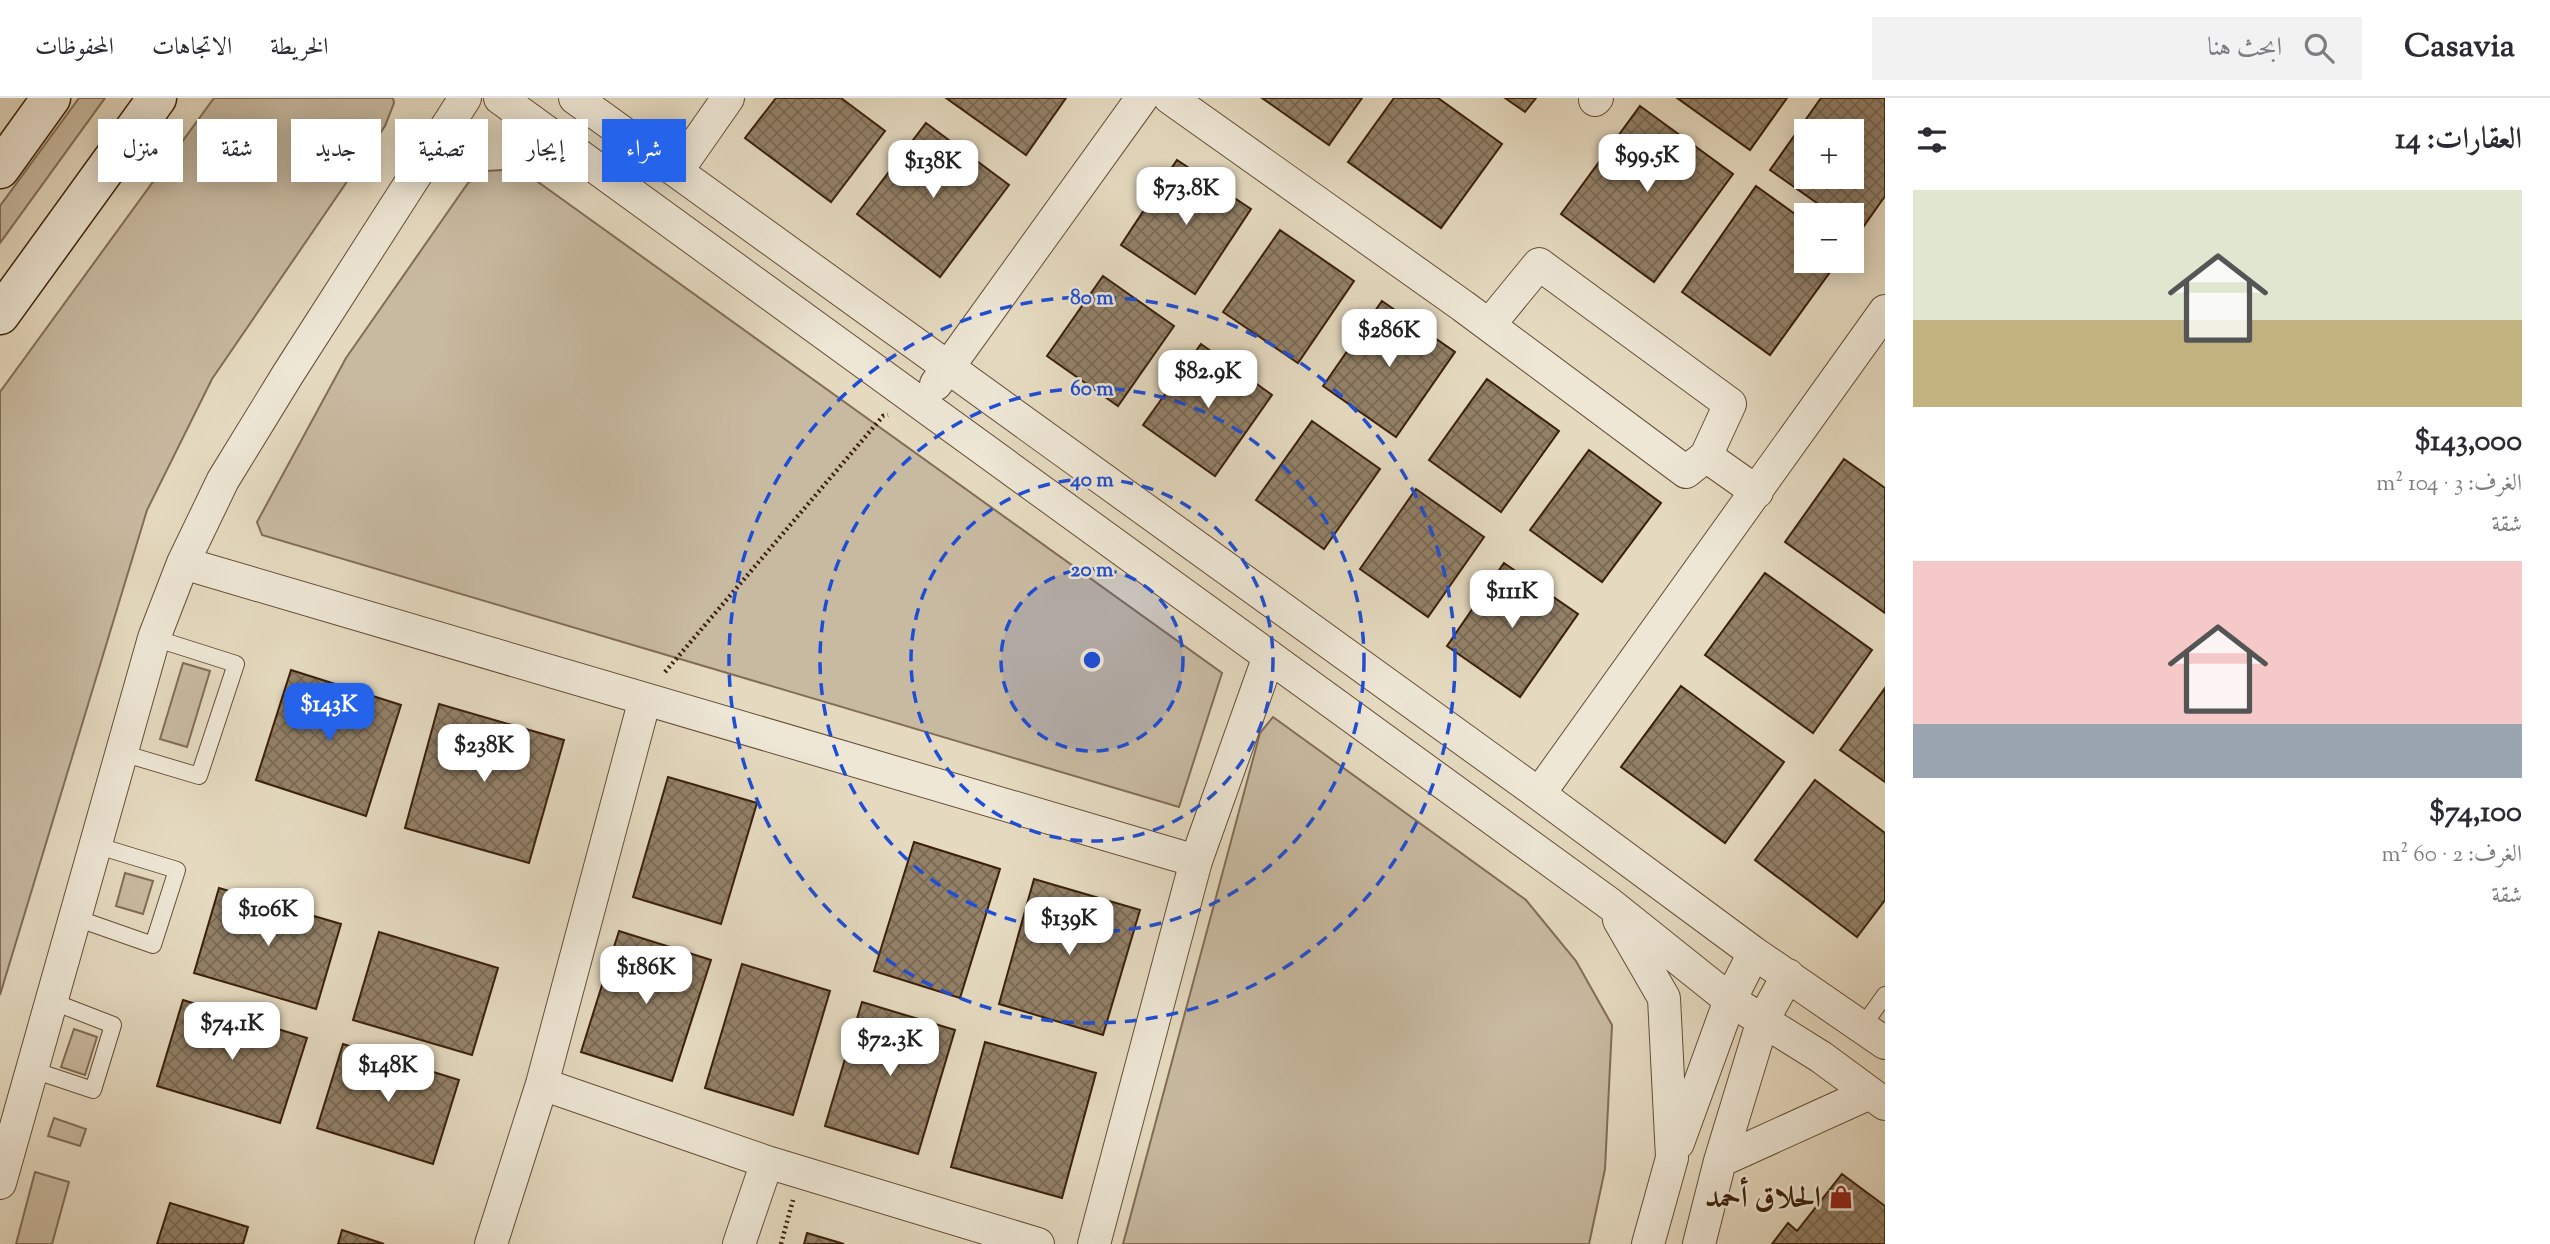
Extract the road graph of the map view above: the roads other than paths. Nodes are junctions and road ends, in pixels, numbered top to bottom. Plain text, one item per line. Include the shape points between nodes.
1 (51, 98) edge
2 (157, 98) edge
3 (465, 98) edge
4 (500, 98) edge
5 (575, 98) edge
6 (729, 98) edge
7 (1142, 98) edge
8 (1170, 98) edge
9 (604, 119) edge
10 (4, 156) edge
11 (686, 158) edge
12 (686, 178) edge
13 (1885, 311) edge
14 (0, 315) edge
15 (1489, 325) junction
16 (948, 367) junction
17 (922, 404) junction
18 (1706, 456) junction
19 (1757, 492) junction
20 (183, 563) junction
21 (154, 638) junction
22 (1269, 656) junction
23 (645, 699) junction
24 (122, 753) junction
25 (1539, 794) junction
26 (95, 845) junction
27 (1196, 861) junction
28 (1610, 904) junction
29 (76, 918) junction
30 (1754, 953) junction
31 (1788, 975) junction
32 (1885, 995) edge
33 (1730, 1000) junction
34 (51, 1001) junction
35 (1763, 1020) junction
36 (1873, 1035) edge
37 (33, 1070) junction
38 (542, 1084) junction
39 (1877, 1098) edge
40 (1672, 1158) junction
41 (1720, 1161) junction
42 (767, 1162) junction
43 (0, 1183) edge
44 (491, 1244) edge
45 (739, 1244) edge
46 (1038, 1244) edge
47 (1094, 1244) edge
48 (1648, 1244) edge
49 (1699, 1244) edge

1 - 10 main road
2 - 14 main road
3 - 20 street via 223,480
4 - 17 street
5 - 9 street
6 - 11 street
7 - 16 street
8 - 15 street
12 - 16 street
13 - 19 street
15 - 18 street via 1686,472
15 - 18 street via 1539,264 1730,404
16 - 17 street
16 - 25 street
17 - 22 street
18 - 19 street
19 - 25 street
20 - 21 street
20 - 23 street
21 - 24 street
21 - 24 lane via 236,664 199,776
22 - 27 street
22 - 28 street
23 - 27 street
23 - 38 street
24 - 26 street
25 - 30 street
26 - 29 street
26 - 29 lane via 177,870 153,945
27 - 47 street
28 - 33 street
28 - 40 street via 1664,998
29 - 34 street
30 - 31 street
30 - 33 street
31 - 35 street
31 - 36 street
32 - 36 lane
33 - 35 street
33 - 40 street
34 - 37 street
34 - 37 lane via 113,1025 93,1090
35 - 39 street
35 - 41 street
37 - 43 street
38 - 42 street
38 - 44 street
39 - 41 street
40 - 48 street
41 - 49 street
42 - 45 street
42 - 46 street

